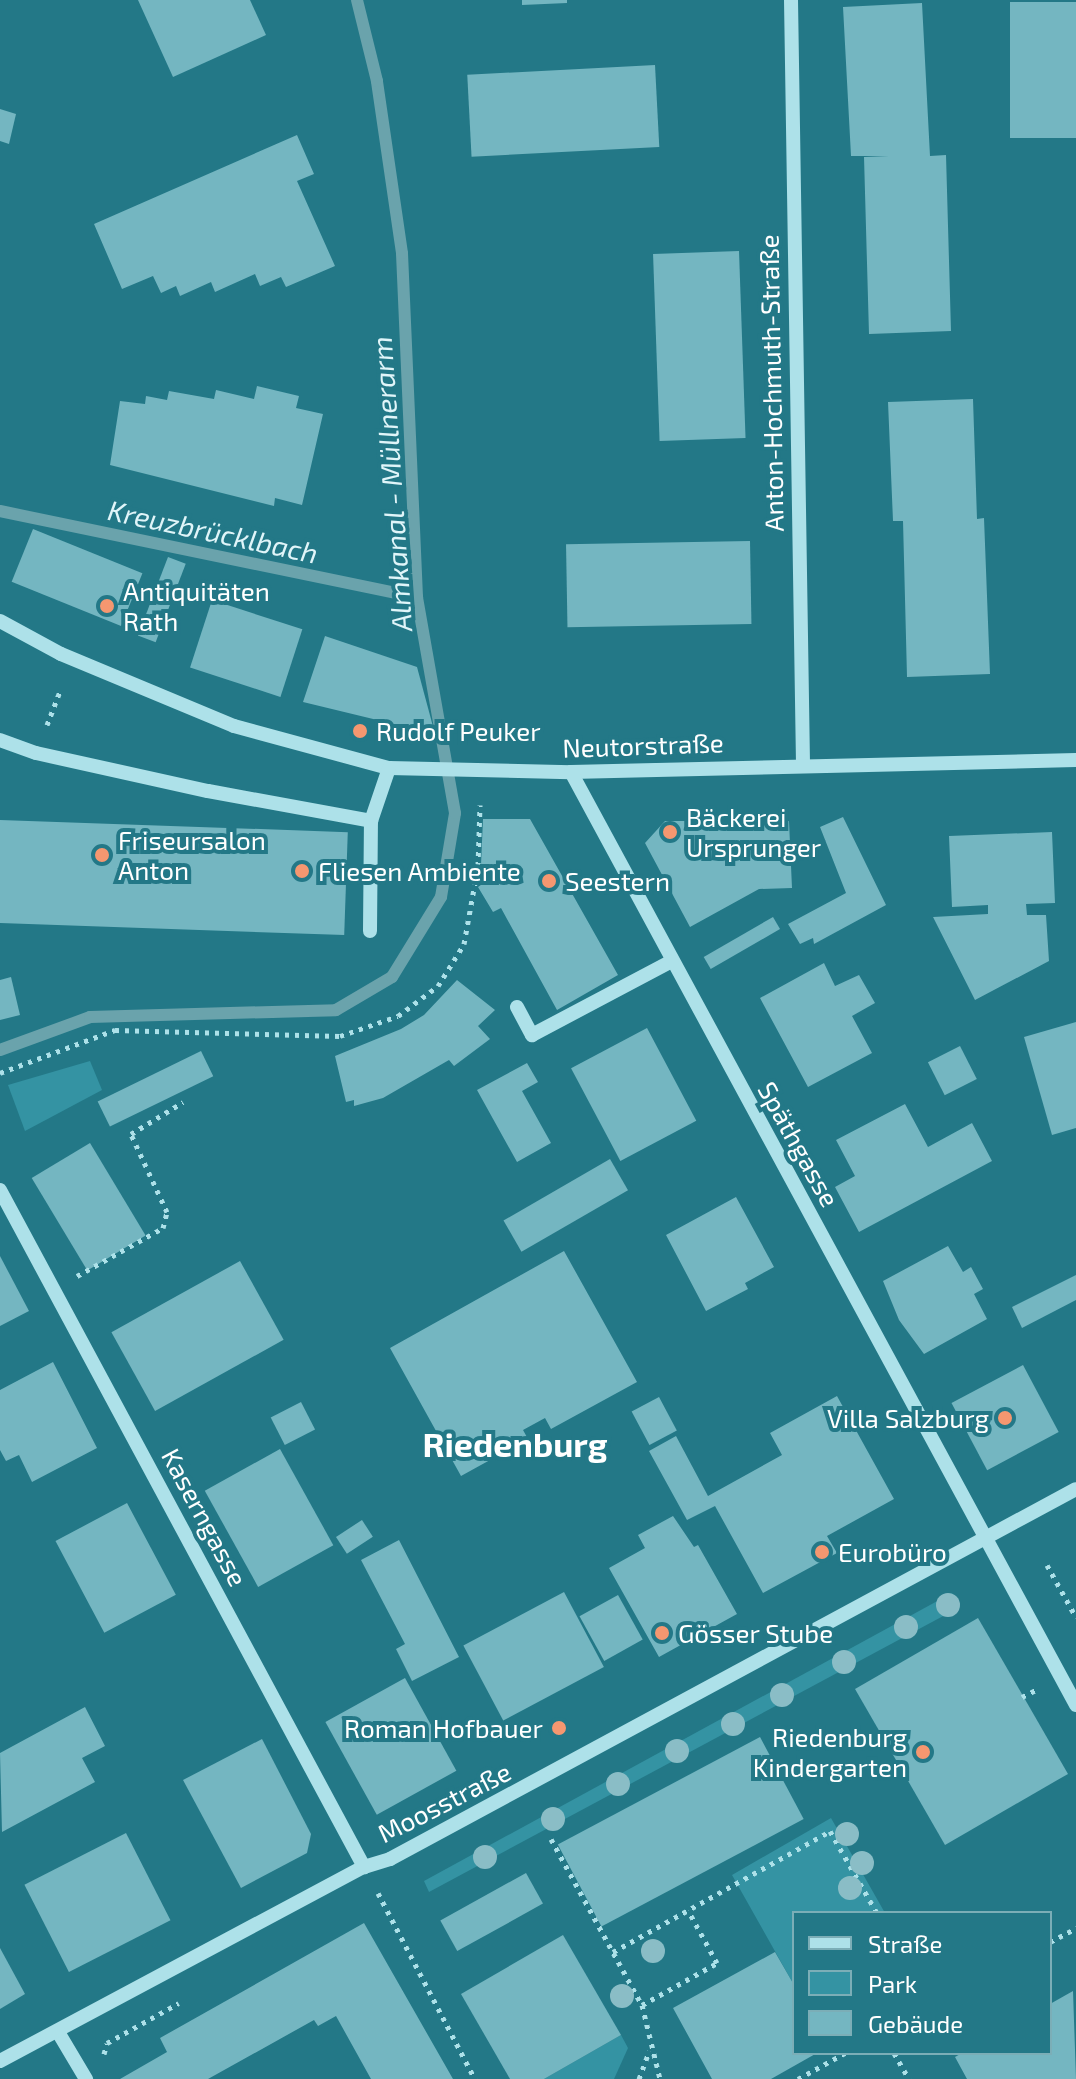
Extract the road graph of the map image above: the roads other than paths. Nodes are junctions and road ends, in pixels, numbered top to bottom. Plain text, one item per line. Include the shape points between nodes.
1 (791, 0) edge
2 (0, 621) edge
3 (0, 740) edge
4 (1076, 760) edge
5 (803, 764) junction
6 (389, 768) junction
7 (571, 772) junction
8 (371, 821) junction
9 (370, 931) dead end
10 (672, 961) junction
11 (517, 1007) dead end
12 (0, 1190) edge
13 (1076, 1489) edge
14 (988, 1537) junction
15 (1076, 1705) edge
16 (364, 1867) junction
17 (58, 2032) junction
18 (0, 2061) edge
19 (86, 2079) edge

1 - 5 street, Anton-Hochmuth-Straße
2 - 6 street, Neutorstraße via 61,654 234,726
3 - 8 street via 36,753
4 - 5 street, Neutorstraße
5 - 7 street, Neutorstraße
6 - 7 street, Neutorstraße
6 - 8 street
7 - 10 street, Späthgasse
8 - 9 street
10 - 11 street via 532,1035
10 - 14 street, Späthgasse
12 - 16 street, Kaserngasse
13 - 14 street, Moosstraße
14 - 15 street, Späthgasse
14 - 16 street, Moosstraße via 404,1852
16 - 17 street, Moosstraße
17 - 18 street, Moosstraße
17 - 19 street

